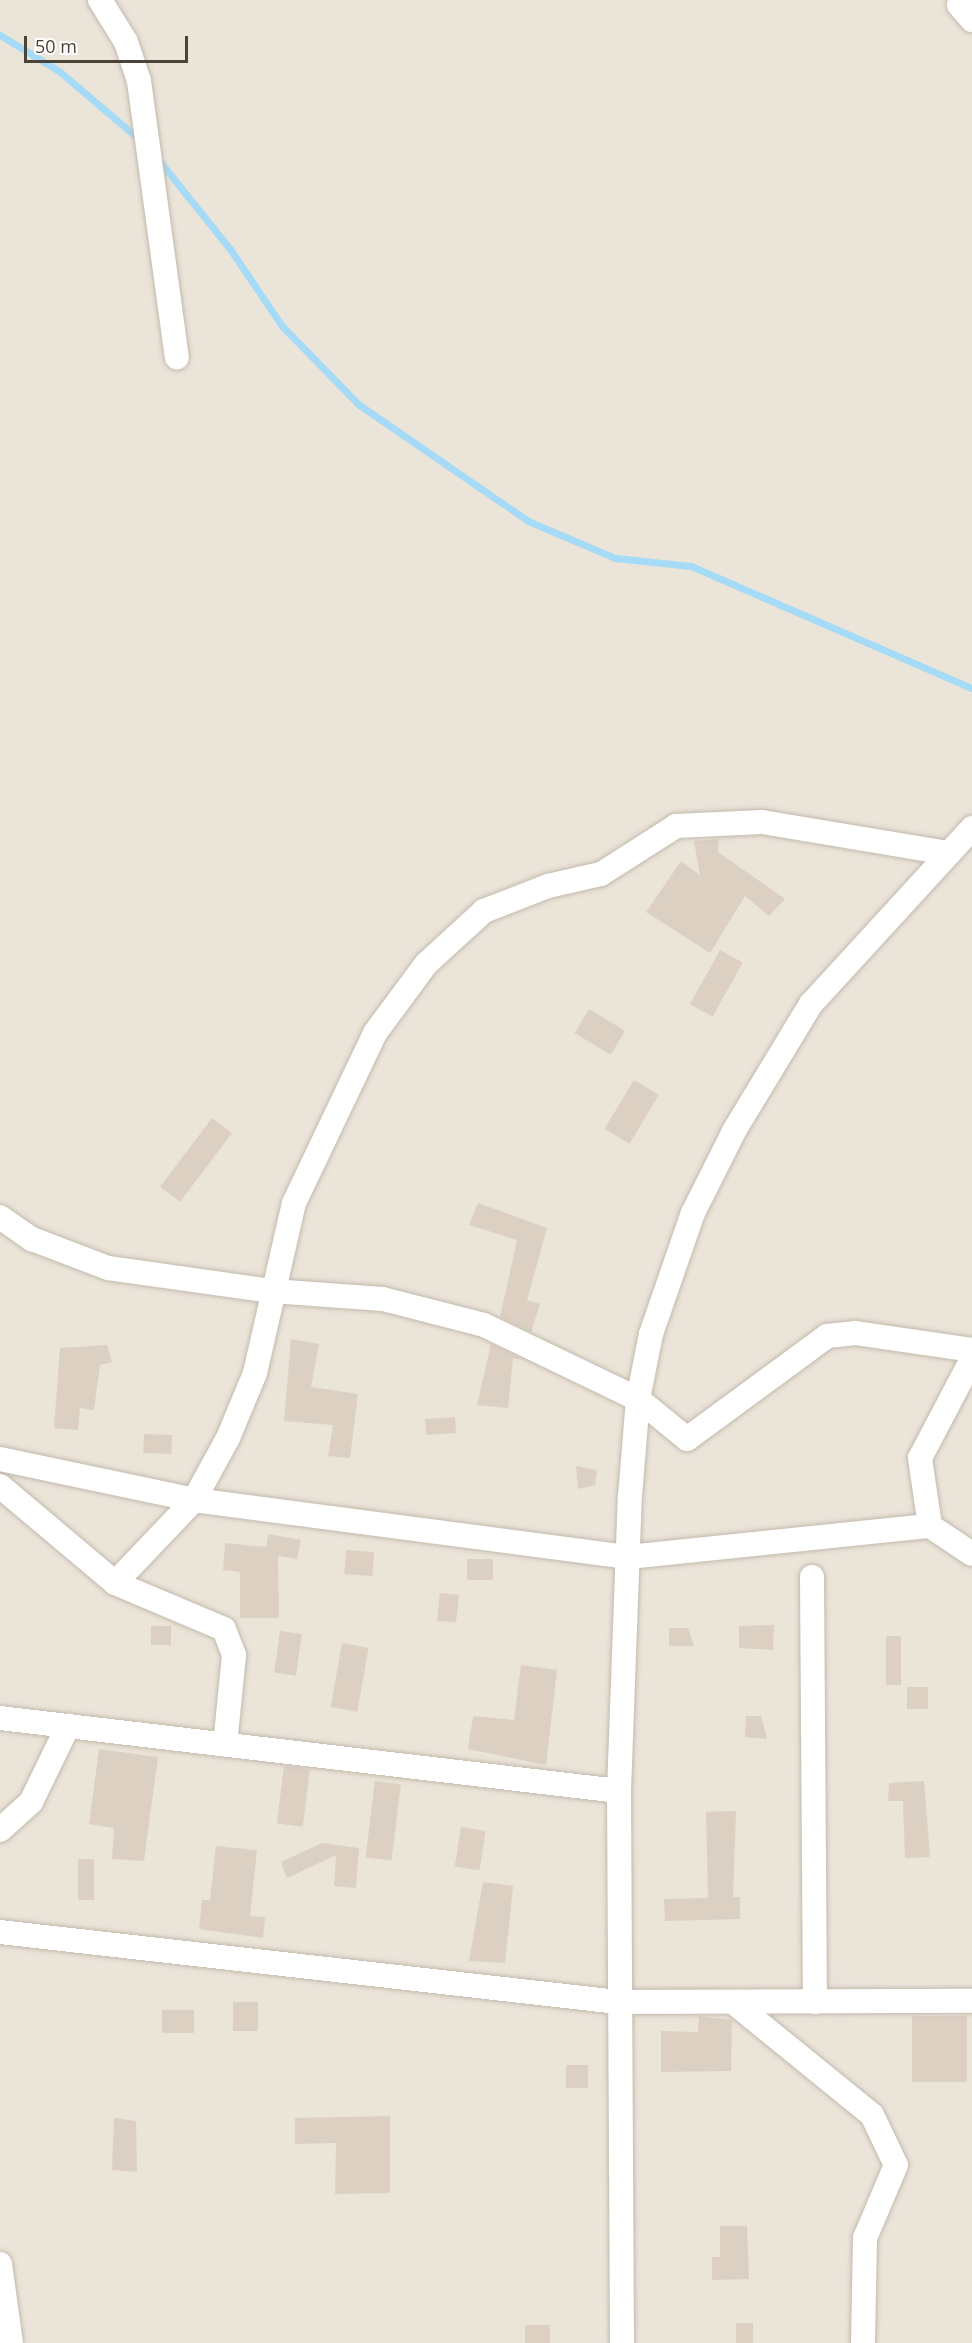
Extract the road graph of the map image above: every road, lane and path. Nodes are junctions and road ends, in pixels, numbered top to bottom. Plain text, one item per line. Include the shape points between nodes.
1 (100, 0) edge
2 (963, 0) edge
3 (972, 21) edge
4 (177, 357) dead end
5 (972, 828) edge
6 (948, 854) junction
7 (0, 1217) edge
8 (272, 1291) junction
9 (972, 1350) edge
10 (972, 1359) edge
11 (638, 1399) junction
12 (0, 1459) edge
13 (0, 1486) edge
14 (194, 1500) junction
15 (930, 1526) junction
16 (972, 1554) edge
17 (628, 1557) junction
18 (812, 1576) dead end
19 (115, 1583) junction
20 (0, 1718) edge
21 (68, 1726) junction
22 (225, 1745) junction
23 (619, 1791) junction
24 (0, 1830) edge
25 (0, 1932) edge
26 (972, 2001) edge
27 (618, 2002) junction
28 (733, 2002) junction
29 (815, 2002) junction
30 (0, 2264) edge
31 (12, 2343) edge
32 (621, 2343) edge
33 (863, 2343) edge

1 - 4 street via 126,42 139,81
2 - 3 street via 960,4
5 - 6 street
6 - 8 street via 762,822 676,826 601,874 548,886 484,911 426,964 375,1033 294,1203
6 - 11 street via 811,1004 734,1131 668,1275
7 - 8 street via 32,1239 108,1268
8 - 11 street via 383,1299 484,1325
8 - 14 street via 255,1373
9 - 11 street via 856,1333 827,1336 687,1439
10 - 15 street via 920,1458
11 - 17 street
12 - 14 street
13 - 19 street
14 - 17 street
14 - 19 street
15 - 16 street
15 - 17 street
17 - 23 street
18 - 29 street
19 - 22 street via 224,1629 234,1655
20 - 21 street
21 - 22 street
21 - 24 street via 31,1802
22 - 23 street
23 - 27 street
25 - 27 street
26 - 29 street
27 - 28 street
27 - 32 street
28 - 29 street
28 - 33 street via 872,2115 896,2165 865,2238
30 - 31 street

